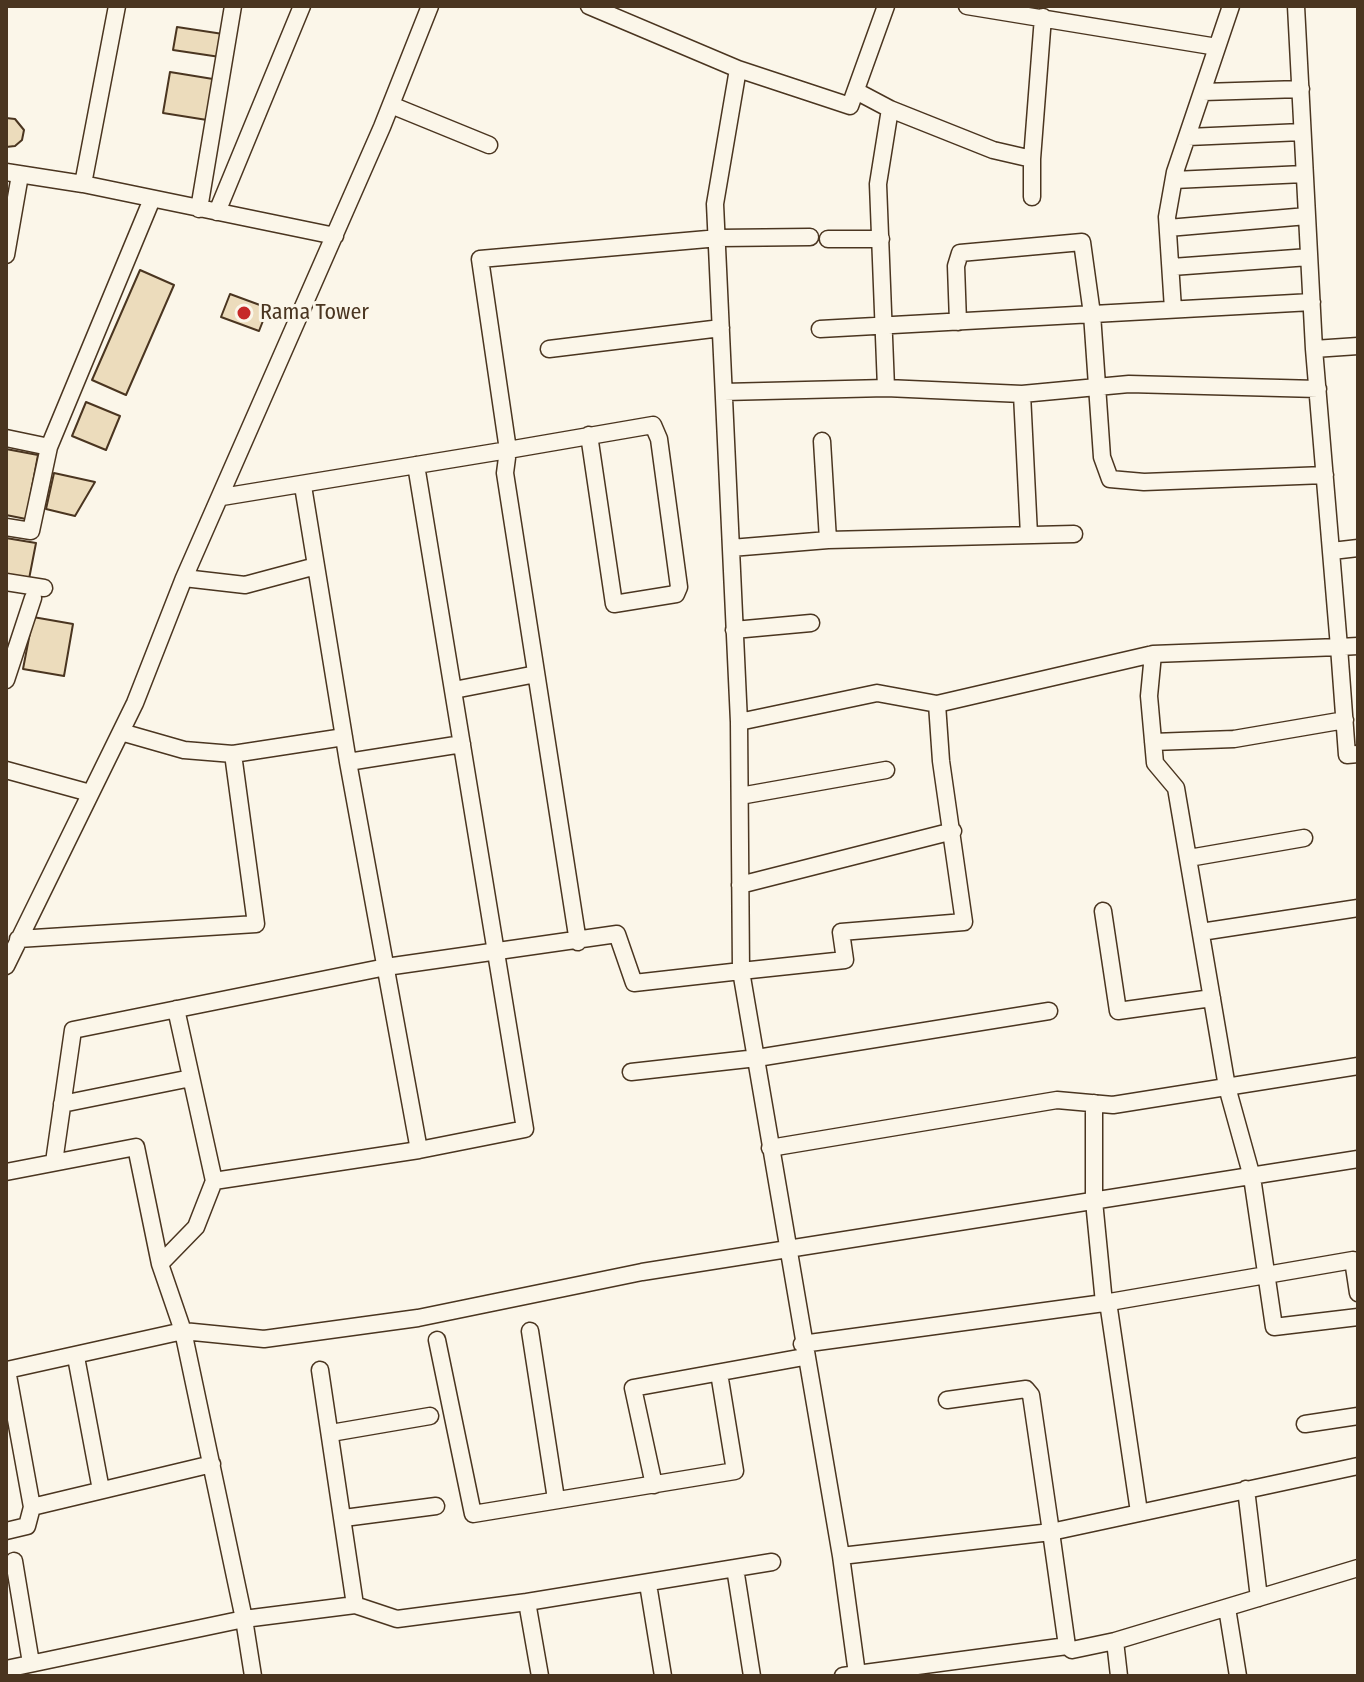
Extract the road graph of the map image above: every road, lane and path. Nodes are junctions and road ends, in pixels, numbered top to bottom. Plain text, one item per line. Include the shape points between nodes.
1 (117, 6) edge
2 (233, 6) edge
3 (302, 6) edge
4 (430, 6) edge
5 (589, 6) edge
6 (886, 6) edge
7 (967, 6) edge
8 (1231, 6) edge
9 (1296, 6) edge
10 (1043, 17) junction
11 (1217, 47) junction
12 (738, 69) junction
13 (1301, 89) junction
14 (856, 91) junction
15 (1203, 92) junction
16 (391, 105) junction
17 (890, 109) junction
18 (1302, 132) junction
19 (1188, 137) junction
20 (489, 145) dead end
21 (1032, 159) junction
22 (13, 173) edge
23 (1304, 174) junction
24 (1174, 180) junction
25 (83, 184) junction
26 (1032, 197) dead end
27 (152, 199) junction
28 (199, 209) junction
29 (217, 212) junction
30 (1307, 216) junction
31 (1168, 228) junction
32 (335, 236) junction
33 (810, 237) dead end
34 (719, 238) junction
35 (828, 239) dead end
36 (881, 239) junction
37 (6, 255) edge
38 (1309, 257) junction
39 (1172, 267) junction
40 (1312, 302) junction
41 (1173, 309) junction
42 (1092, 314) junction
43 (958, 322) junction
44 (886, 326) junction
45 (721, 328) junction
46 (820, 329) dead end
47 (1358, 346) edge
48 (549, 349) dead end
49 (1314, 349) junction
50 (1096, 387) junction
51 (886, 388) junction
52 (1318, 389) junction
53 (724, 392) junction
54 (1022, 394) junction
55 (589, 435) junction
56 (6, 438) edge
57 (822, 441) dead end
58 (49, 447) junction
59 (508, 450) junction
60 (416, 465) junction
61 (1325, 475) junction
62 (303, 486) junction
63 (222, 497) junction
64 (6, 527) edge
65 (1074, 534) dead end
66 (1029, 535) junction
67 (828, 540) junction
68 (731, 548) junction
69 (1358, 548) edge
70 (1332, 551) junction
71 (316, 566) junction
72 (184, 578) junction
73 (6, 582) edge
74 (811, 623) dead end
75 (734, 630) junction
76 (1358, 646) edge
77 (1339, 647) junction
78 (1153, 654) junction
79 (536, 674) junction
80 (6, 680) edge
81 (454, 690) junction
82 (937, 704) junction
83 (1345, 720) junction
84 (739, 722) junction
85 (121, 732) junction
86 (344, 737) junction
87 (1153, 742) junction
88 (462, 744) junction
89 (233, 754) junction
90 (1358, 754) edge
91 (348, 762) junction
92 (6, 770) edge
93 (886, 770) dead end
94 (90, 793) junction
95 (740, 796) junction
96 (953, 831) junction
97 (1304, 838) dead end
98 (1189, 858) junction
99 (740, 885) junction
100 (1358, 908) edge
101 (1103, 911) dead end
102 (1201, 932) junction
103 (18, 939) junction
104 (578, 942) junction
105 (497, 951) junction
106 (6, 966) edge
107 (386, 967) junction
108 (741, 971) junction
109 (1212, 998) junction
110 (176, 1009) junction
111 (1049, 1011) dead end
112 (756, 1058) junction
113 (1358, 1066) edge
114 (631, 1072) dead end
115 (191, 1078) junction
116 (1227, 1087) junction
117 (1094, 1103) junction
118 (62, 1104) junction
119 (770, 1148) junction
120 (419, 1150) junction
121 (1358, 1159) edge
122 (54, 1162) junction
123 (6, 1172) edge
124 (1252, 1177) junction
125 (214, 1181) junction
126 (1094, 1201) junction
127 (787, 1248) junction
128 (160, 1264) junction
129 (1266, 1272) junction
130 (1358, 1293) edge
131 (1106, 1302) junction
132 (1358, 1317) edge
133 (183, 1331) junction
134 (530, 1331) dead end
135 (437, 1340) dead end
136 (803, 1350) junction
137 (76, 1357) junction
138 (320, 1370) dead end
139 (719, 1373) junction
140 (947, 1400) dead end
141 (430, 1416) dead end
142 (1358, 1416) edge
143 (1305, 1424) dead end
144 (331, 1433) junction
145 (212, 1464) junction
146 (1358, 1466) edge
147 (654, 1485) junction
148 (1246, 1489) junction
149 (101, 1490) junction
150 (556, 1499) junction
151 (436, 1506) dead end
152 (32, 1507) junction
153 (1139, 1512) junction
154 (344, 1518) junction
155 (6, 1531) edge
156 (1051, 1532) junction
157 (841, 1556) junction
158 (14, 1561) dead end
159 (772, 1562) dead end
160 (735, 1568) junction
161 (1358, 1568) edge
162 (648, 1584) junction
163 (1259, 1598) junction
164 (527, 1602) junction
165 (14, 1604) edge
166 (355, 1605) junction
167 (1227, 1608) junction
168 (244, 1619) junction
169 (1115, 1641) junction
170 (1067, 1646) junction
171 (31, 1663) junction
172 (6, 1669) edge
173 (850, 1675) edge
174 (253, 1676) edge
175 (540, 1676) edge
176 (663, 1676) edge
177 (752, 1676) edge
178 (1119, 1676) edge
179 (1238, 1676) edge

1 - 25 street
2 - 28 street
3 - 29 street
4 - 16 street
5 - 12 street
6 - 14 street
7 - 10 street
8 - 11 street
9 - 13 street
10 - 11 street
10 - 21 street
11 - 15 street
12 - 14 street via 850,106
12 - 34 street via 715,204
13 - 15 street
13 - 18 street
14 - 17 street
15 - 19 street
16 - 20 street
16 - 32 street
17 - 21 street via 993,150
17 - 36 street via 878,184
18 - 19 street
18 - 23 street
19 - 24 street
21 - 26 street
22 - 25 street
22 - 37 street
23 - 24 street
23 - 30 street
24 - 31 street
25 - 27 street
27 - 28 street
27 - 58 street
28 - 29 street
29 - 32 street
30 - 31 street
30 - 38 street
31 - 39 street
32 - 63 street
33 - 34 street
34 - 45 street
34 - 59 street via 480,259
35 - 36 street
36 - 44 street
38 - 39 street
38 - 40 street
39 - 41 street
40 - 41 street
40 - 49 street
41 - 42 street
42 - 43 street
42 - 43 street via 1082,242 960,253
42 - 50 street
43 - 44 street
44 - 46 street
44 - 51 street
45 - 48 street
45 - 53 street
47 - 49 street
49 - 52 street
50 - 52 street
50 - 54 street
50 - 61 street via 1102,457 1110,479
51 - 53 street
51 - 54 street
52 - 61 street
53 - 68 street
54 - 66 street
55 - 55 street via 653,425 659,439 676,594 614,604
55 - 59 street
56 - 58 street
57 - 67 street
58 - 64 street via 31,531
59 - 60 street
59 - 79 street via 505,473
60 - 62 street
60 - 81 street
61 - 70 street
62 - 63 street
62 - 71 street
63 - 72 street
65 - 66 street
66 - 67 street
67 - 68 street
68 - 75 street
69 - 70 street
70 - 77 street
71 - 72 street via 245,585
71 - 86 street
72 - 85 street
73 - 80 street via 38,593
74 - 75 street
75 - 84 street
76 - 77 street
77 - 78 street
77 - 83 street
78 - 82 street
78 - 87 street
79 - 81 street
79 - 104 street
81 - 88 street
82 - 84 street via 877,693
82 - 96 street
83 - 87 street via 1234,739
83 - 90 street via 1347,755
84 - 95 street
85 - 89 street via 184,750
85 - 94 street
86 - 89 street
86 - 91 street
87 - 98 street via 1155,763 1176,788
88 - 91 street
88 - 105 street
89 - 103 street via 256,924
91 - 107 street
92 - 94 street
93 - 95 street
94 - 103 street
95 - 99 street
96 - 99 street
96 - 108 street via 964,922 841,932 845,960
97 - 98 street
98 - 102 street
99 - 108 street
100 - 102 street
101 - 109 street via 1118,1011
102 - 109 street
103 - 106 street
104 - 105 street
104 - 108 street via 617,934 634,983
105 - 107 street
105 - 120 street via 525,1129
107 - 110 street
107 - 120 street
108 - 112 street
109 - 116 street
110 - 115 street
110 - 118 street via 73,1030
111 - 112 street
112 - 114 street
112 - 119 street
113 - 116 street
115 - 118 street
115 - 125 street
116 - 117 street via 1113,1105
116 - 124 street
117 - 119 street via 1057,1100
117 - 126 street
118 - 122 street
119 - 127 street
120 - 125 street
121 - 124 street
122 - 123 street
122 - 128 street via 136,1147
124 - 126 street
124 - 129 street
125 - 128 street via 196,1227
126 - 127 street
126 - 131 street
127 - 133 street via 404,1320 264,1339
127 - 136 street
128 - 133 street
129 - 130 street via 1353,1260
129 - 131 street
129 - 132 street via 1274,1327
131 - 136 street
131 - 153 street
133 - 137 street
133 - 145 street
134 - 150 street
135 - 150 street via 473,1514
136 - 139 street
136 - 157 street
137 - 149 street
137 - 152 street via 7,1370
138 - 144 street
139 - 147 street via 735,1471
139 - 147 street via 633,1388
140 - 156 street via 1026,1389 1031,1395
141 - 144 street
142 - 143 street
144 - 154 street
145 - 149 street
145 - 168 street
146 - 148 street
147 - 150 street
148 - 153 street
148 - 163 street
149 - 152 street
151 - 154 street
152 - 155 street via 27,1526
153 - 156 street
154 - 166 street
156 - 157 street
156 - 170 street
157 - 173 street
158 - 165 street
159 - 160 street
160 - 162 street
160 - 177 street
161 - 163 street
162 - 164 street
162 - 176 street
163 - 167 street
164 - 166 street via 397,1619
164 - 175 street
165 - 171 street
166 - 168 street
167 - 169 street
167 - 179 street
168 - 171 street
168 - 174 street
169 - 170 street via 1072,1650
169 - 178 street
170 - 173 street
171 - 172 street

